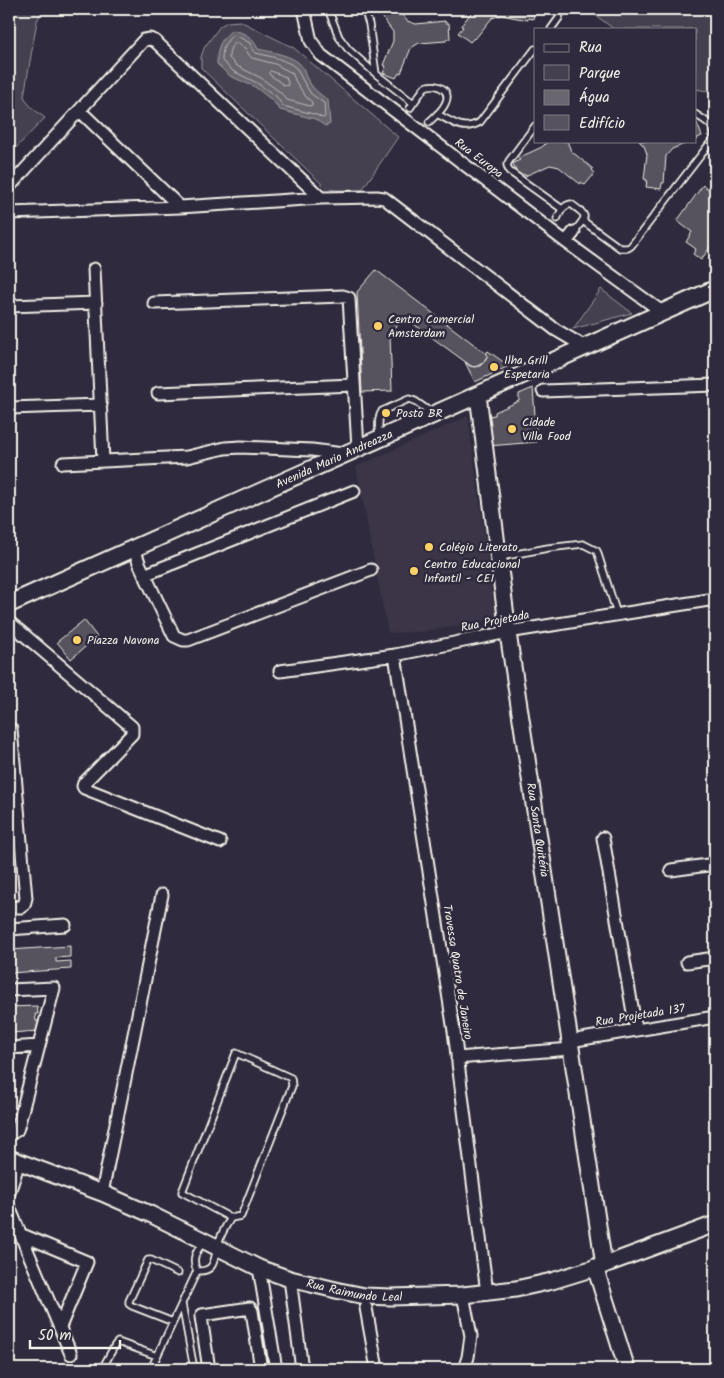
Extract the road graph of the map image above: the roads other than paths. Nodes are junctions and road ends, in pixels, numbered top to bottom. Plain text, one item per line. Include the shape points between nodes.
1 (304, 9) edge
2 (328, 9) edge
3 (364, 9) edge
4 (560, 9) edge
5 (552, 28) edge
6 (534, 50) edge
7 (376, 74) junction
8 (408, 110) junction
9 (80, 111) junction
10 (437, 114) junction
11 (696, 115) edge
12 (429, 122) joint
13 (534, 127) edge
14 (420, 131) junction
15 (9, 187) edge
16 (321, 198) junction
17 (180, 207) junction
18 (562, 209) junction
19 (9, 213) edge
20 (557, 219) joint
21 (583, 221) junction
22 (551, 230) junction
23 (574, 232) joint
24 (566, 242) junction
25 (94, 269) dead end
26 (715, 288) edge
27 (96, 303) junction
28 (154, 303) dead end
29 (9, 306) edge
30 (662, 312) junction
31 (585, 347) junction
32 (354, 385) junction
33 (715, 385) edge
34 (543, 391) dead end
35 (158, 393) dead end
36 (478, 395) junction
37 (101, 405) junction
38 (9, 408) edge
39 (434, 414) junction
40 (380, 439) junction
41 (352, 451) junction
42 (103, 461) junction
43 (63, 463) dead end
44 (354, 491) dead end
45 (134, 549) junction
46 (498, 557) junction
47 (371, 570) dead end
48 (144, 575) junction
49 (715, 599) edge
50 (9, 604) edge
51 (618, 614) junction
52 (9, 622) edge
53 (508, 632) junction
54 (395, 655) junction
55 (280, 671) dead end
56 (11, 729) dead end
57 (603, 838) dead end
58 (220, 842) dead end
59 (715, 864) edge
60 (671, 870) dead end
61 (162, 895) dead end
62 (9, 907) edge
63 (65, 925) dead end
64 (9, 929) edge
65 (715, 958) edge
66 (687, 962) dead end
67 (9, 990) edge
68 (715, 1017) edge
69 (636, 1030) junction
70 (571, 1045) junction
71 (39, 1046) junction
72 (9, 1048) edge
73 (457, 1058) junction
74 (9, 1134) edge
75 (14, 1160) edge
76 (9, 1193) edge
77 (102, 1193) junction
78 (9, 1207) edge
79 (231, 1218) junction
80 (715, 1224) edge
81 (20, 1234) junction
82 (211, 1243) junction
83 (600, 1266) junction
84 (259, 1268) junction
85 (198, 1271) junction
86 (178, 1273) dead end
87 (290, 1279) junction
88 (487, 1293) junction
89 (463, 1295) junction
90 (182, 1304) junction
91 (366, 1308) dead end
92 (173, 1322) junction
93 (60, 1327) junction
94 (71, 1354) dead end
95 (157, 1356) junction
96 (102, 1369) edge
97 (151, 1369) edge
98 (194, 1369) edge
99 (210, 1369) edge
100 (261, 1369) edge
101 (276, 1369) edge
102 (302, 1369) edge
103 (377, 1369) edge
104 (464, 1369) edge
105 (628, 1369) edge

1 - 8 street, Rua Europa via 312,41 321,55
2 - 7 lane via 348,49
3 - 7 lane
4 - 5 lane via 559,18
6 - 10 lane via 480,122 460,126
7 - 8 lane
8 - 10 lane via 424,87 438,85 446,91 447,98 445,106
8 - 14 street, Rua Europa
9 - 15 street
9 - 16 street via 144,40 150,39
9 - 17 street
10 - 12 lane
11 - 21 lane via 713,127 714,138 631,246 620,248
12 - 14 street
13 - 18 lane via 509,161 509,171
14 - 22 street, Rua Europa
16 - 17 street
16 - 31 street via 377,197 388,200 556,330
17 - 19 street
18 - 20 lane
18 - 21 lane via 571,204 585,215
20 - 22 street
21 - 23 lane
22 - 24 street, Rua Europa
23 - 24 street
24 - 30 street, Rua Europa
25 - 27 street
26 - 30 main road, Avenida Mario Andreazza
27 - 29 street
27 - 37 street
28 - 32 street via 347,297
30 - 31 main road, Avenida Mario Andreazza
31 - 36 main road, Avenida Mario Andreazza
32 - 35 street
32 - 41 street
33 - 34 street
36 - 39 main road, Avenida Mario Andreazza
36 - 46 street, Rua Santa Quitéria
37 - 38 street
37 - 42 street
39 - 40 main road, Avenida Mario Andreazza
39 - 40 lane via 409,399 382,411 378,426
40 - 41 main road, Avenida Mario Andreazza
41 - 42 street via 241,447 187,457
41 - 45 main road, Avenida Mario Andreazza
42 - 43 street
44 - 48 street
45 - 48 street
45 - 50 main road, Avenida Mario Andreazza
46 - 51 lane via 583,544 597,551
46 - 53 street, Rua Santa Quitéria
47 - 48 street via 188,640 174,636
49 - 51 street, Rua Projetada
51 - 53 street, Rua Projetada
52 - 58 street via 132,727 132,734 84,783 84,788
53 - 54 street, Rua Projetada
53 - 70 street, Rua Santa Quitéria
54 - 55 street, Rua Projetada
54 - 73 street, Travessa Quatro de Janeiro
56 - 62 street via 26,898 21,907
57 - 69 street
59 - 60 street
61 - 77 street
63 - 64 street
65 - 66 street
67 - 71 street via 54,988
68 - 69 street, Rua Projetada 137
69 - 70 street, Rua Projetada 137
70 - 73 street, Rua Projetada 137
70 - 83 street, Rua Santa Quitéria
71 - 72 street
71 - 74 street via 17,1130
73 - 88 street, Travessa Quatro de Janeiro
75 - 76 street
75 - 77 street, Rua Raimundo Leal
77 - 82 street, Rua Raimundo Leal
78 - 81 street
79 - 79 lane via 242,1216 292,1086 291,1078 236,1053 182,1192
79 - 82 lane
80 - 83 street, Rua Raimundo Leal
81 - 93 street
81 - 93 street via 87,1262
82 - 84 street, Rua Raimundo Leal
82 - 85 lane via 195,1255 194,1264
82 - 85 lane via 215,1261 210,1268
83 - 88 street, Rua Raimundo Leal via 552,1281
83 - 105 street, Rua Santa Quitéria
84 - 87 street, Rua Raimundo Leal
84 - 101 street
85 - 90 lane
86 - 92 lane via 148,1260 130,1301 132,1306
87 - 89 street, Rua Raimundo Leal via 365,1296
87 - 102 street
88 - 89 street, Rua Raimundo Leal
89 - 104 street via 471,1336
90 - 92 lane
90 - 98 lane
91 - 103 street
92 - 95 lane
93 - 94 street
95 - 96 lane via 118,1342
95 - 97 lane
99 - 100 street via 202,1315 250,1308

